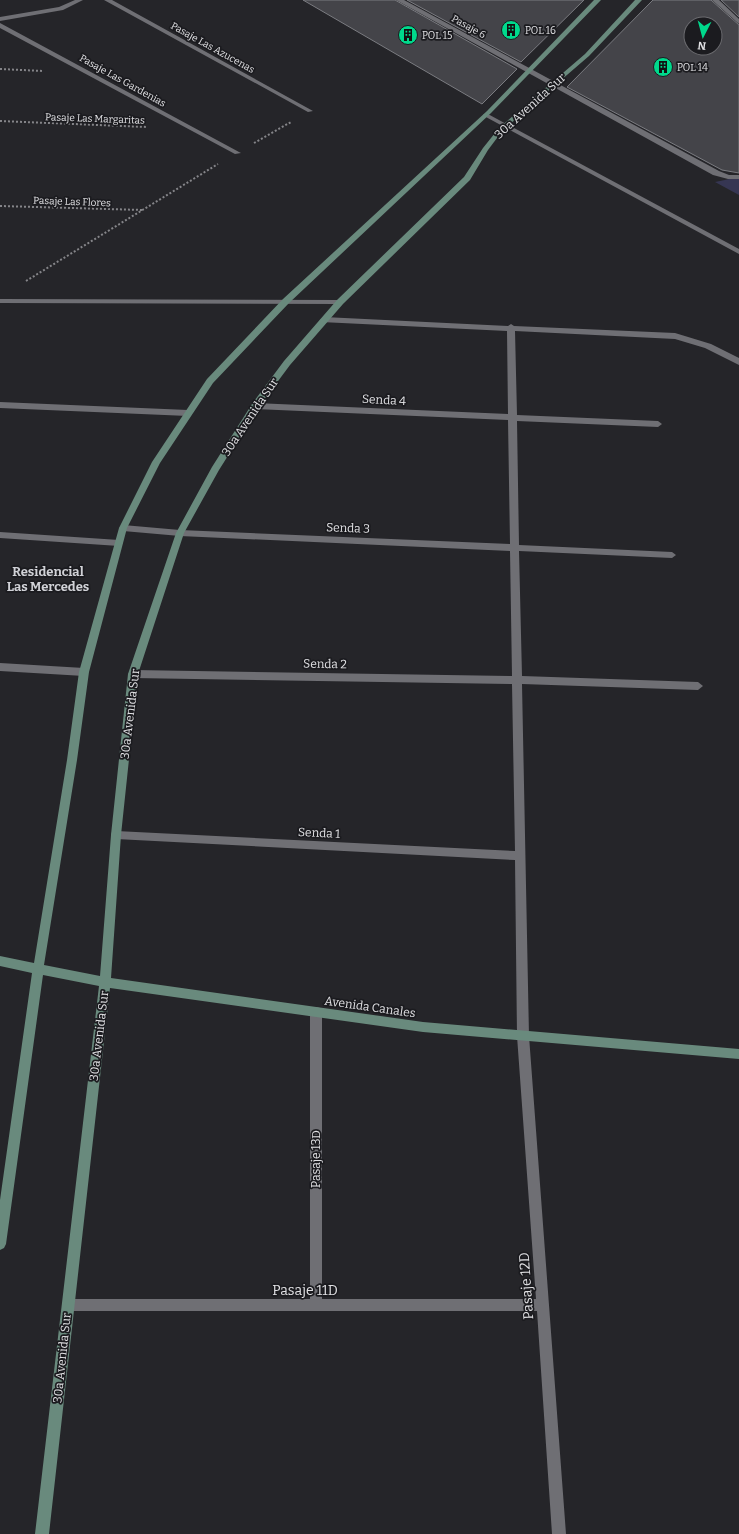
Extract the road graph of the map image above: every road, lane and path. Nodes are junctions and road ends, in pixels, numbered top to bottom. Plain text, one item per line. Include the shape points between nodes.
1 (80, 0) edge
2 (107, 0) edge
3 (399, 0) edge
4 (598, 0) edge
5 (640, 0) edge
6 (715, 0) edge
7 (0, 19) edge
8 (739, 22) edge
9 (0, 25) edge
10 (528, 70) junction
11 (553, 85) junction
12 (310, 111) joint
13 (486, 115) junction
14 (0, 121) edge
15 (505, 126) junction
16 (150, 127) dead end
17 (237, 153) junction
18 (739, 177) edge
19 (0, 206) edge
20 (143, 210) junction
21 (739, 252) edge
22 (21, 284) dead end
23 (0, 301) edge
24 (286, 301) junction
25 (340, 302) junction
26 (324, 320) junction
27 (511, 327) junction
28 (739, 362) edge
29 (0, 406) edge
30 (255, 406) junction
31 (188, 413) junction
32 (512, 418) junction
33 (658, 424) dead end
34 (123, 528) junction
35 (180, 533) junction
36 (0, 535) edge
37 (119, 543) junction
38 (515, 548) junction
39 (672, 555) dead end
40 (0, 668) edge
41 (84, 672) junction
42 (132, 674) junction
43 (517, 680) junction
44 (698, 686) dead end
45 (116, 835) junction
46 (520, 856) junction
47 (0, 961) edge
48 (38, 969) junction
49 (105, 982) junction
50 (316, 1012) junction
51 (523, 1036) junction
52 (739, 1054) edge
53 (0, 1244) edge
54 (68, 1305) junction
55 (316, 1305) junction
56 (542, 1305) junction
57 (42, 1534) edge
58 (559, 1534) edge

1 - 7 street via 60,9
2 - 12 street, Pasaje Las Azucenas
3 - 10 street, Pasaje 6
4 - 10 street, 30a Avenida Sur
5 - 11 street, 30a Avenida Sur via 587,55
6 - 8 street
9 - 17 street, Pasaje Las Gardenias
10 - 11 street, Pasaje 6
10 - 13 street, 30a Avenida Sur
11 - 15 street, 30a Avenida Sur
11 - 18 street, Pasaje 6 via 716,173
12 - 17 path
13 - 15 street
13 - 24 street, 30a Avenida Sur
14 - 16 path, Pasaje Las Margaritas
15 - 21 street
15 - 25 street, 30a Avenida Sur via 485,149 467,178
17 - 20 path
19 - 20 path, Pasaje Las Flores
20 - 22 path
23 - 24 street
24 - 25 street
24 - 31 street, 30a Avenida Sur via 210,381
25 - 26 street, 30a Avenida Sur
26 - 27 street
26 - 30 street, 30a Avenida Sur
27 - 28 street via 675,336 699,341
27 - 32 street, Pasaje 12D
29 - 31 street
30 - 32 street, Senda 4
30 - 35 street, 30a Avenida Sur via 215,469
31 - 34 street, 30a Avenida Sur via 156,462
32 - 33 street, Senda 4
32 - 38 street, Pasaje 12D
34 - 35 street, Senda 3
34 - 37 street, 30a Avenida Sur
35 - 38 street, Senda 3
35 - 42 street, 30a Avenida Sur
36 - 37 street
37 - 41 street, 30a Avenida Sur
38 - 39 street, Senda 3
38 - 43 street, Pasaje 12D
40 - 41 street
41 - 48 street, 30a Avenida Sur
42 - 43 street, Senda 2
42 - 45 street, 30a Avenida Sur
43 - 44 street, Senda 2
43 - 46 street, Pasaje 12D
45 - 46 street, Senda 1
45 - 49 street, 30a Avenida Sur
46 - 51 street, Pasaje 12D
47 - 48 street, Avenida Canales
48 - 49 street, Avenida Canales
48 - 53 street, 30a Avenida Sur
49 - 50 street, Avenida Canales
49 - 54 street, 30a Avenida Sur
50 - 51 street, Avenida Canales via 423,1027
50 - 55 street, Pasaje 13D
51 - 52 street, Avenida Canales
51 - 56 street, Pasaje 12D
54 - 55 street, Pasaje 11D
54 - 57 street, 30a Avenida Sur
55 - 56 street, Pasaje 11D
56 - 58 street, Pasaje 12D

